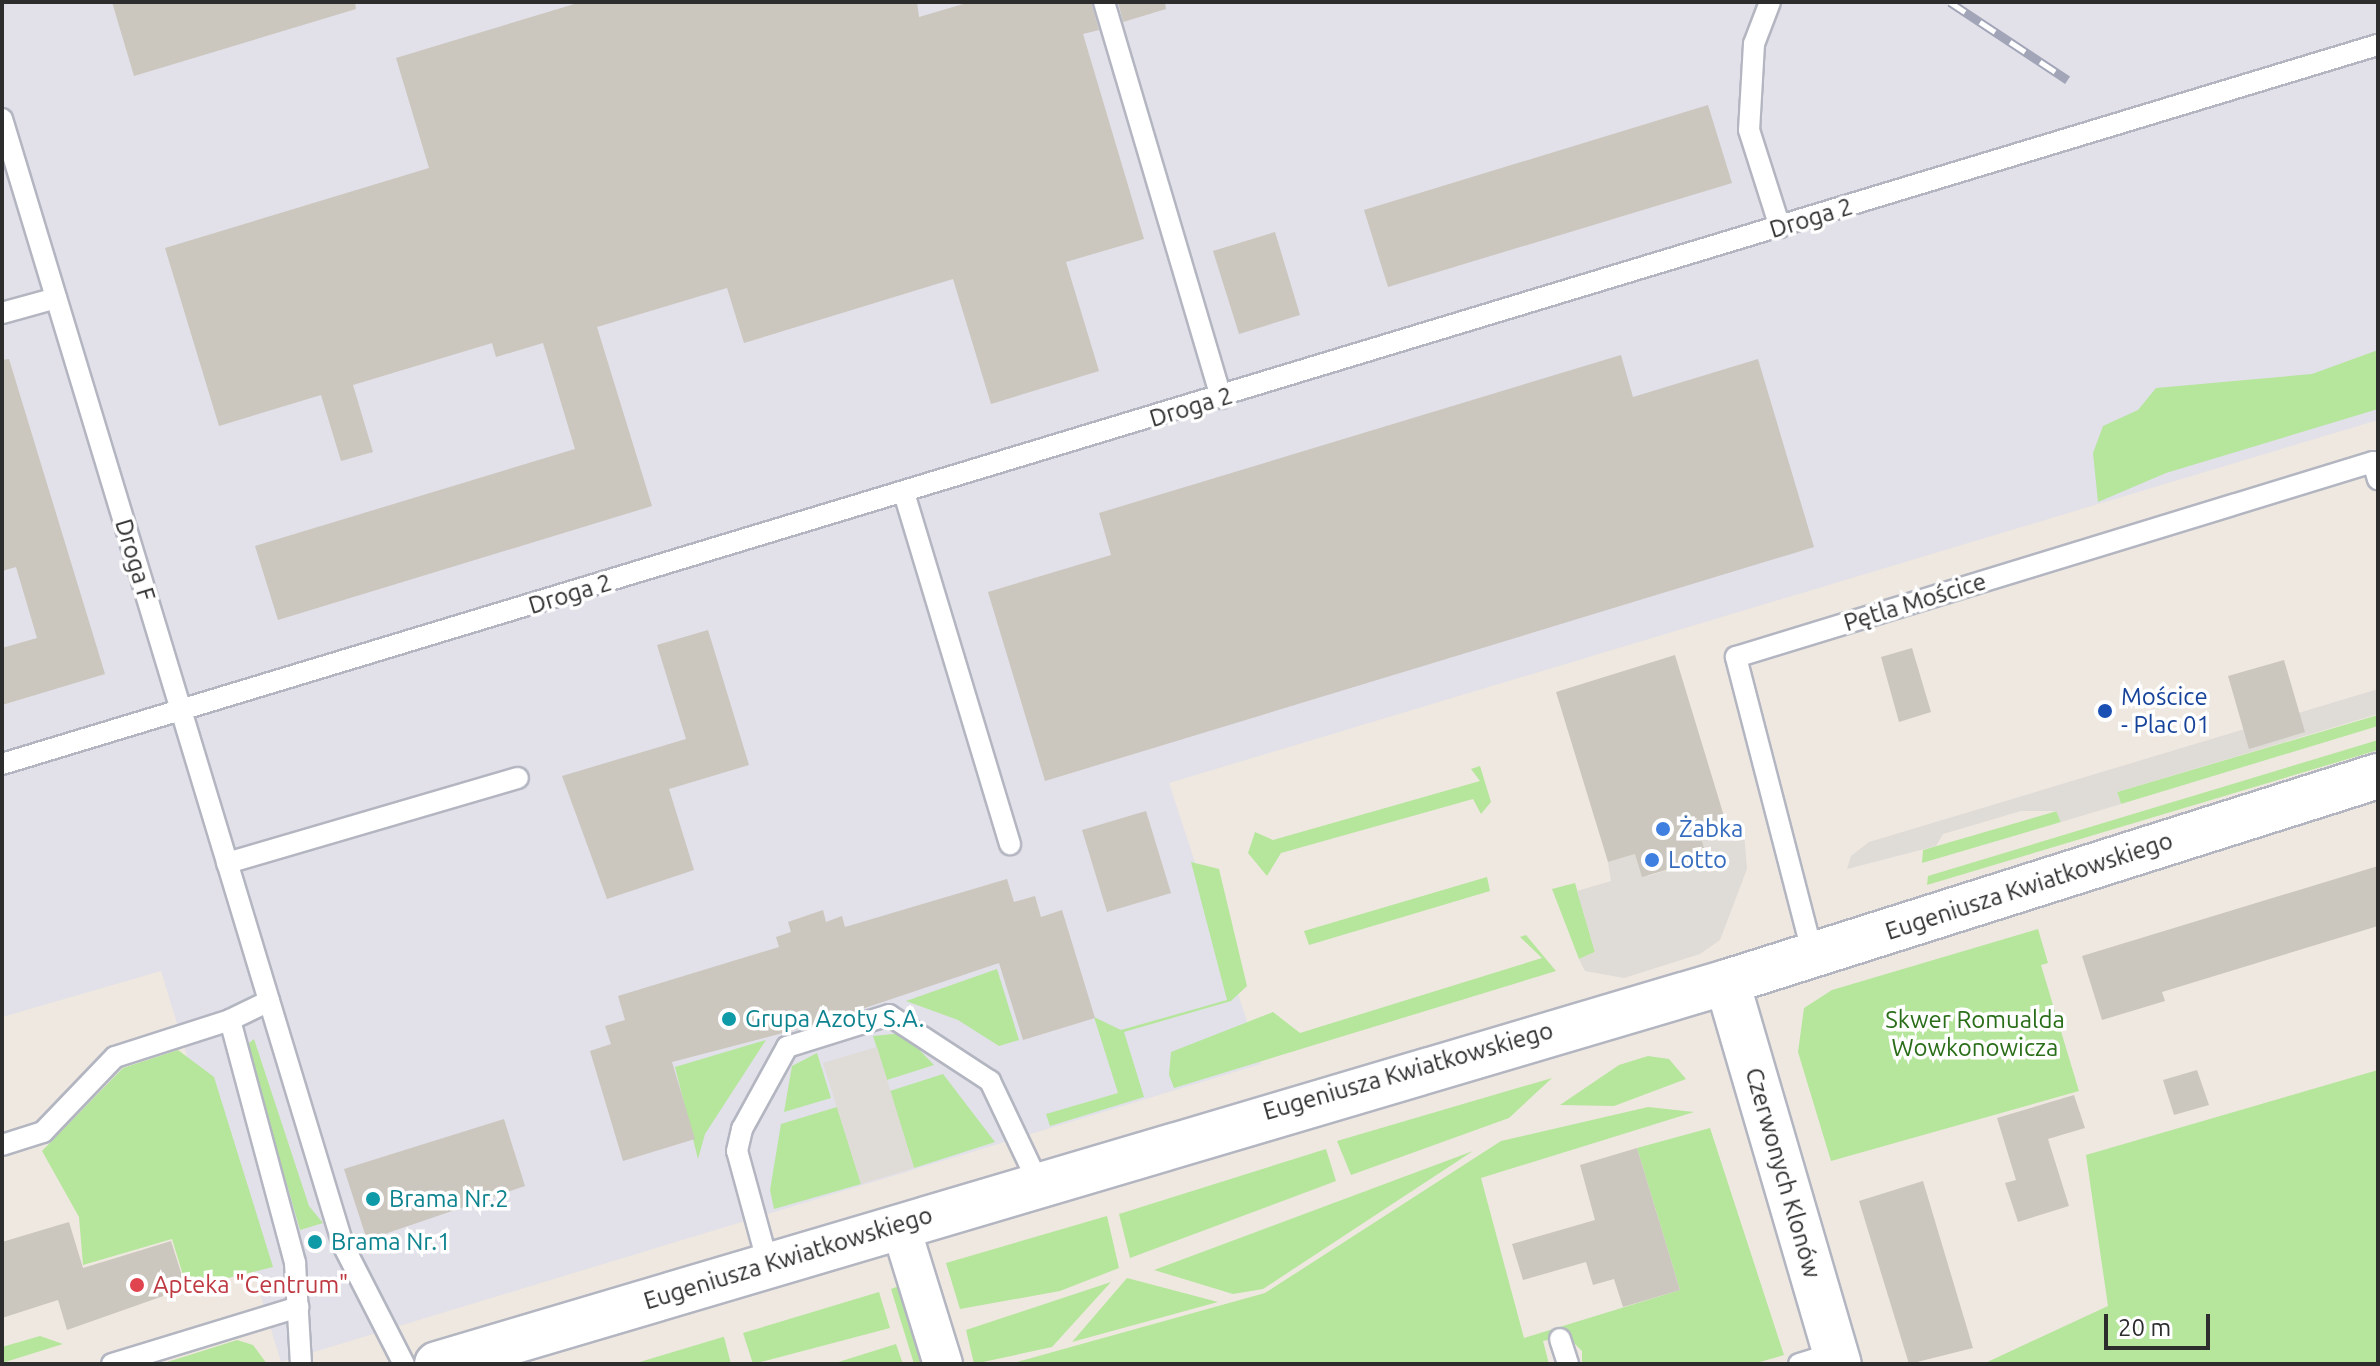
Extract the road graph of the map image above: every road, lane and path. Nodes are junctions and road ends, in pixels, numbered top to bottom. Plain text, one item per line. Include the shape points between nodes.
1 (1104, 2) edge
2 (1770, 2) edge
3 (2378, 45) edge
4 (2, 119) edge
5 (1780, 227) junction
6 (56, 298) junction
7 (2, 313) edge
8 (1221, 398) junction
9 (2378, 479) edge
10 (904, 493) junction
11 (181, 711) junction
12 (2, 764) edge
13 (2378, 776) edge
14 (518, 778) dead end
15 (1010, 844) dead end
16 (227, 863) junction
17 (1813, 955) junction
18 (1727, 982) junction
19 (269, 1001) junction
20 (230, 1020) junction
21 (2, 1145) edge
22 (1038, 1182) junction
23 (900, 1225) junction
24 (768, 1264) junction
25 (298, 1307) junction
26 (1560, 1339) dead end
27 (1825, 1360) edge
28 (112, 1364) edge
29 (301, 1364) edge
30 (404, 1364) edge
31 (437, 1364) edge
32 (943, 1364) edge
33 (1568, 1364) edge

1 - 8 lane
2 - 5 lane via 1754,44 1749,130
3 - 5 lane, Droga 2
4 - 6 lane, Droga F
5 - 8 lane, Droga 2
6 - 7 lane
6 - 11 lane, Droga F
8 - 10 lane, Droga 2
9 - 17 lane, Pętla Mościce via 2373,462 1736,657
10 - 11 lane, Droga 2
10 - 15 lane
11 - 12 lane, Droga 2
11 - 16 lane, Droga F
13 - 17 main road, Eugeniusza Kwiatkowskiego
14 - 16 lane
16 - 19 lane, Droga F
17 - 18 main road, Eugeniusza Kwiatkowskiego
18 - 22 main road, Eugeniusza Kwiatkowskiego
18 - 27 main road, Czerwonych Klonów
19 - 20 lane
19 - 30 lane, Droga F via 343,1245
20 - 21 lane via 115,1057 43,1132
20 - 25 lane via 284,1219
22 - 23 main road, Eugeniusza Kwiatkowskiego
22 - 24 lane via 990,1081 889,1015 874,1019 787,1047 742,1129 737,1151
23 - 24 main road, Eugeniusza Kwiatkowskiego
23 - 32 street
24 - 31 main road, Eugeniusza Kwiatkowskiego
25 - 28 lane
25 - 29 lane
26 - 33 lane

